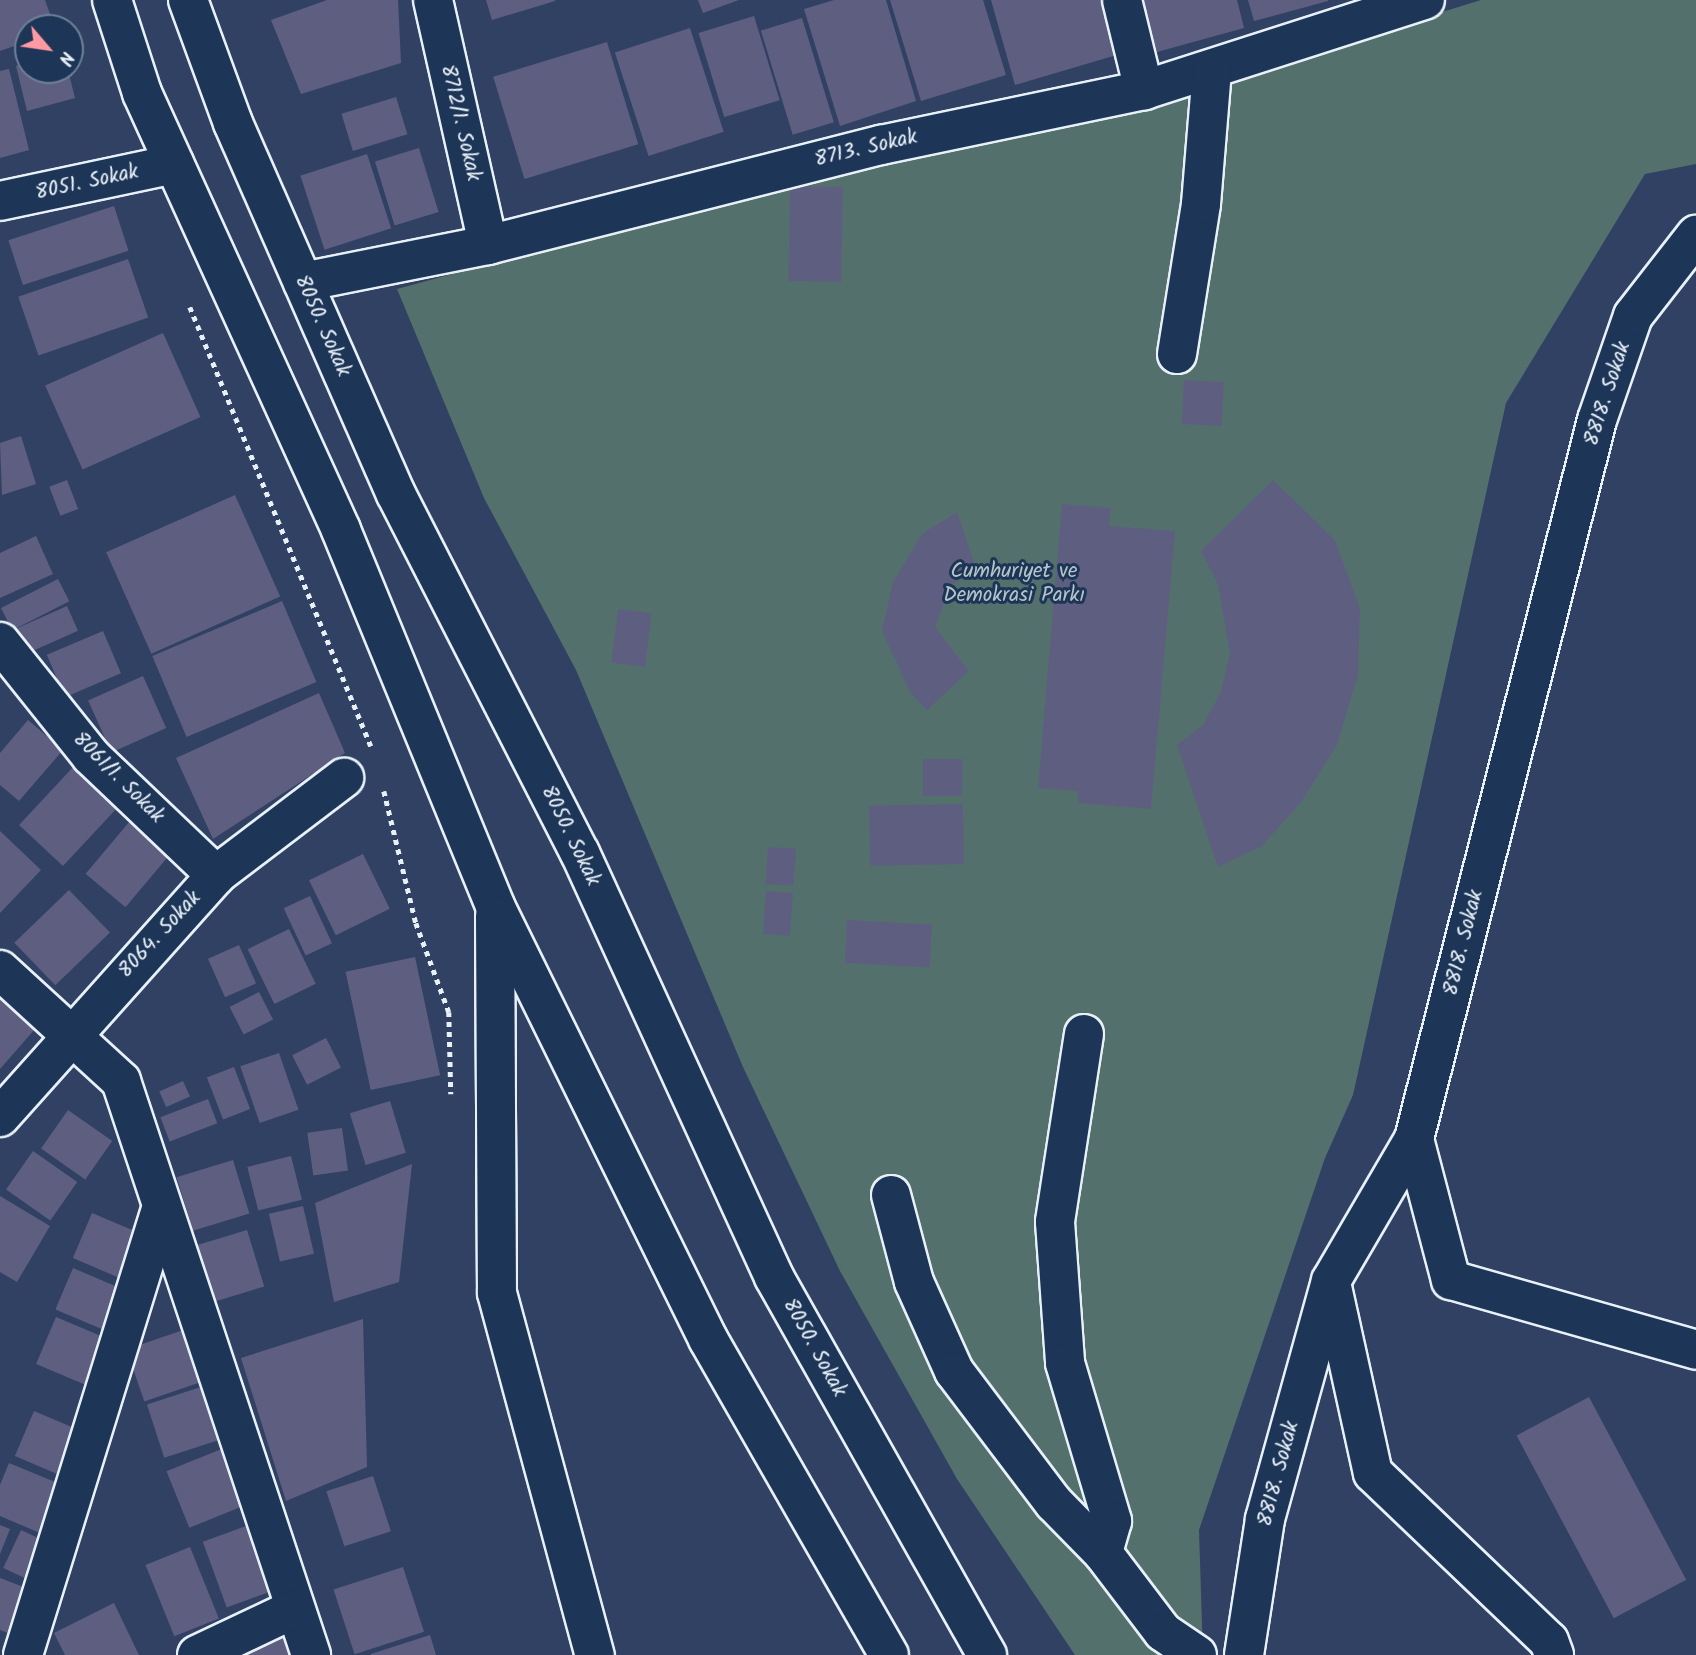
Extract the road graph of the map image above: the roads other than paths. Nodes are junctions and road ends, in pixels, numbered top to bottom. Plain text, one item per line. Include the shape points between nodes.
1 (112, 0) edge
2 (188, 0) edge
3 (433, 0) edge
4 (1122, 0) edge
5 (1425, 0) edge
6 (1212, 69) junction
7 (1144, 90) junction
8 (174, 164) junction
9 (0, 201) edge
10 (1696, 235) edge
11 (488, 246) junction
12 (303, 282) junction
13 (1177, 354) dead end
14 (0, 642) edge
15 (360, 769) road end
16 (216, 875) junction
17 (495, 906) junction
18 (0, 970) edge
19 (1084, 1034) dead end
20 (68, 1039) junction
21 (0, 1116) edge
22 (1414, 1139) junction
23 (891, 1195) dead end
24 (161, 1210) junction
25 (1331, 1281) junction
26 (1696, 1350) edge
27 (1103, 1553) junction
28 (294, 1609) junction
29 (23, 1655) edge
30 (197, 1655) edge
31 (311, 1655) edge
32 (595, 1655) edge
33 (889, 1655) edge
34 (987, 1655) edge
35 (1197, 1655) edge
36 (1244, 1655) edge
37 (1554, 1655) edge

1 - 8 street
2 - 12 street, 8050. Sokak via 233,123
3 - 11 street, 8712/1. Sokak
4 - 7 street
5 - 6 street, 8713. Sokak
6 - 7 street, 8713. Sokak
6 - 13 street via 1201,204
7 - 11 street, 8713. Sokak via 881,145
8 - 9 street, 8051. Sokak
8 - 17 street via 341,530
10 - 22 street, 8818. Sokak via 1633,316 1597,420
11 - 12 street, 8713. Sokak
12 - 34 street, 8050. Sokak via 396,494 580,853 774,1277
14 - 16 street, 8061/1. Sokak via 91,756
15 - 16 street, 8064. Sokak
16 - 20 street, 8064. Sokak
17 - 32 street via 497,1293
17 - 33 street via 708,1339
18 - 20 street
19 - 27 street via 1055,1222 1065,1363 1112,1521
20 - 21 street, 8064. Sokak
20 - 24 street via 121,1081
22 - 25 street, 8818. Sokak
22 - 26 street via 1451,1280
23 - 27 street via 914,1282 954,1371 1054,1503
24 - 28 street
24 - 29 street
25 - 36 street, 8818. Sokak via 1265,1519
25 - 37 street via 1373,1473 1549,1641
27 - 35 street via 1163,1632
28 - 30 street
28 - 31 street

